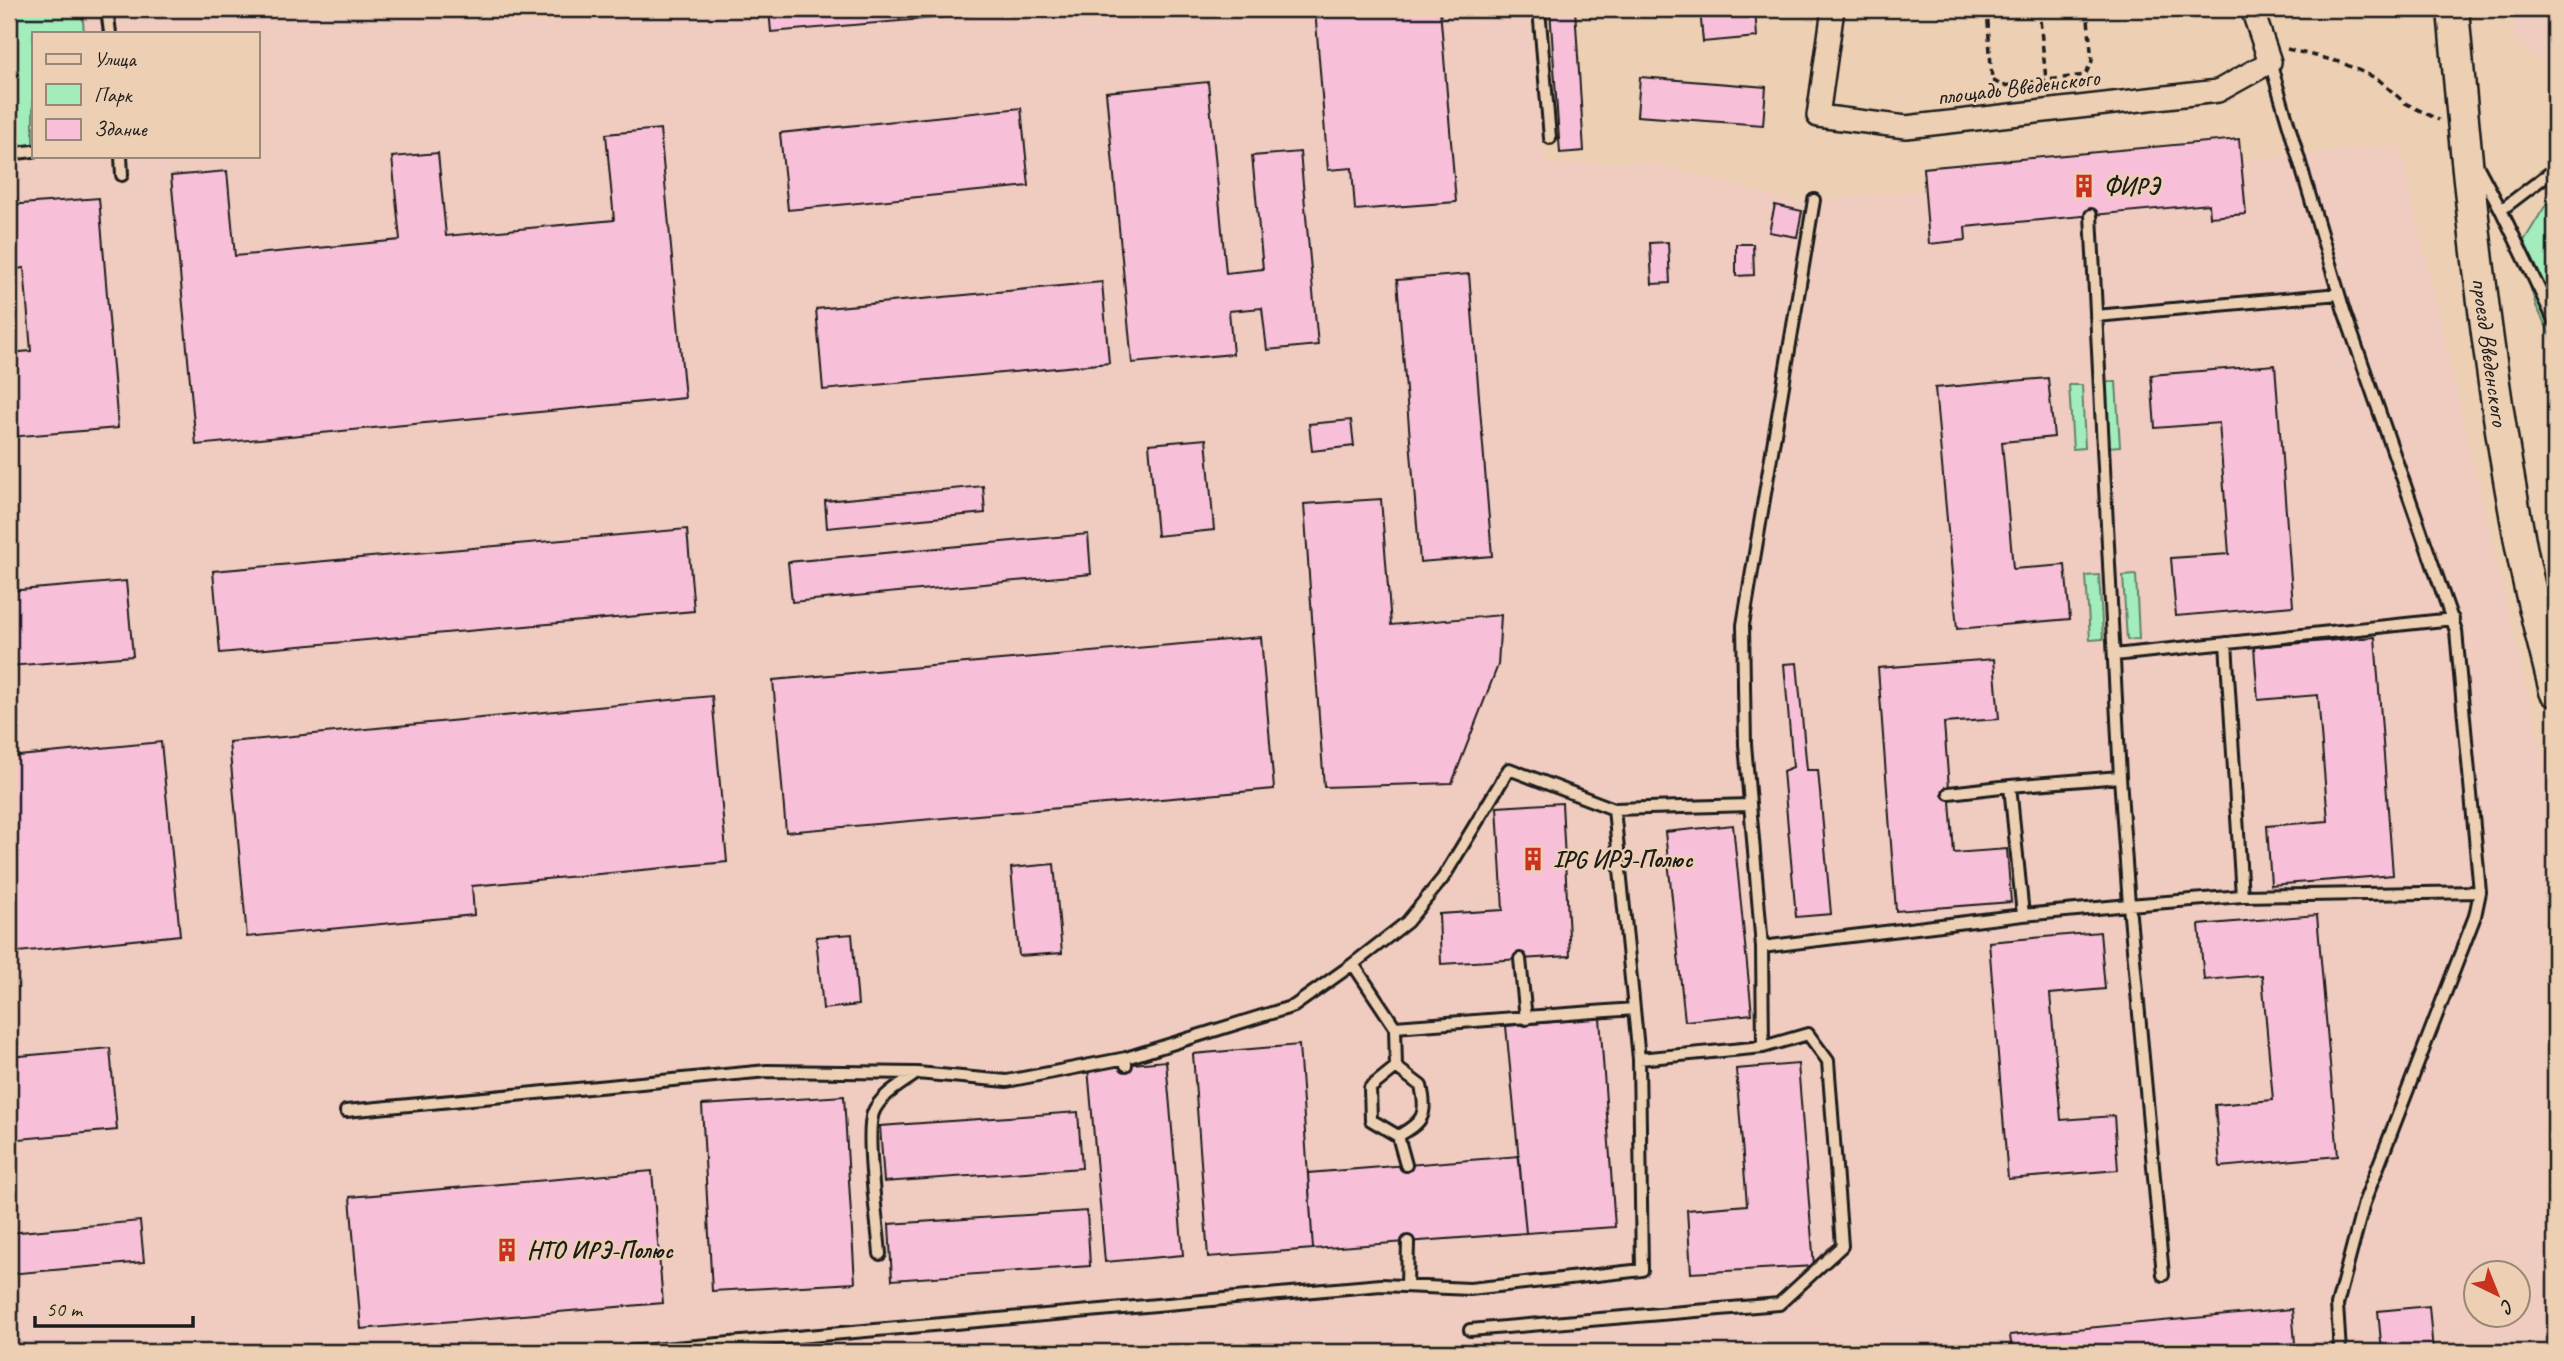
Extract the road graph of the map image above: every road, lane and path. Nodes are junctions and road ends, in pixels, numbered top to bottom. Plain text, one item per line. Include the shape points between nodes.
1 (107, 9) edge
2 (1539, 9) edge
3 (1833, 9) edge
4 (1987, 9) edge
5 (2039, 9) edge
6 (2087, 9) edge
7 (2252, 9) edge
8 (2453, 9) edge
9 (110, 32) edge
10 (2270, 62) junction
11 (2046, 80) junction
12 (1550, 138) dead end
13 (2464, 140) junction
14 (32, 151) edge
15 (9, 154) edge
16 (121, 158) edge
17 (2555, 169) edge
18 (122, 174) dead end
19 (1814, 200) dead end
20 (2501, 210) junction
21 (2091, 215) dead end
22 (2339, 294) junction
23 (2096, 316) junction
24 (2555, 322) edge
25 (2452, 619) junction
26 (2226, 643) junction
27 (2114, 654) junction
28 (2555, 691) edge
29 (2120, 776) junction
30 (2010, 786) junction
31 (1949, 793) dead end
32 (1750, 805) junction
33 (1614, 809) junction
34 (2480, 892) junction
35 (2242, 897) junction
36 (2129, 905) junction
37 (2023, 915) junction
38 (1762, 947) junction
39 (1520, 959) dead end
40 (1353, 964) junction
41 (1634, 1009) junction
42 (1526, 1019) junction
43 (1395, 1027) junction
44 (1763, 1046) junction
45 (1639, 1059) junction
46 (1396, 1067) junction
47 (917, 1073) junction
48 (346, 1111) dead end
49 (1398, 1136) junction
50 (1406, 1165) dead end
51 (1408, 1242) dead end
52 (880, 1254) dead end
53 (2163, 1275) dead end
54 (1407, 1286) junction
55 (1470, 1330) dead end
56 (629, 1352) edge
57 (2340, 1352) edge

1 - 9 lane
2 - 12 lane
3 - 10 street, площадь Введенского via 1818,117 1906,127 2218,91
4 - 11 path via 1992,80 2003,86
5 - 11 path
6 - 11 path via 2092,61 2085,75
7 - 10 street
8 - 13 street, проезд Введенского
10 - 13 path via 2283,48 2340,62 2378,79 2405,103 2439,120
10 - 22 lane
13 - 20 lane
13 - 28 street, проезд Введенского via 2497,414 2520,544
14 - 15 lane
16 - 18 lane
17 - 20 lane
19 - 32 lane via 1743,625
20 - 24 lane
21 - 23 lane
22 - 23 lane
22 - 25 lane
23 - 27 lane
25 - 26 lane
25 - 34 lane via 2462,671
26 - 27 lane
26 - 35 lane
27 - 29 lane
29 - 30 lane
29 - 36 lane
30 - 31 lane
30 - 37 lane
32 - 33 lane
32 - 38 lane
33 - 40 lane via 1509,769 1443,878 1407,922
33 - 41 lane
34 - 35 lane
34 - 57 lane via 2475,916 2364,1203 2337,1305
35 - 36 lane
36 - 37 lane
36 - 53 lane
37 - 38 lane
38 - 44 lane
39 - 42 lane
40 - 43 lane
40 - 47 lane via 1294,1006 1126,1061 1007,1081
41 - 42 lane
41 - 45 lane
42 - 43 lane
43 - 46 lane
44 - 45 lane
44 - 55 lane via 1808,1034 1828,1061 1842,1246 1779,1304
45 - 54 lane via 1642,1270 1470,1289
46 - 49 lane via 1421,1086 1426,1105 1419,1124
46 - 49 lane via 1370,1088 1371,1120
47 - 48 lane via 767,1071
47 - 52 lane via 886,1095 873,1114
49 - 50 lane
51 - 54 lane
54 - 56 lane

